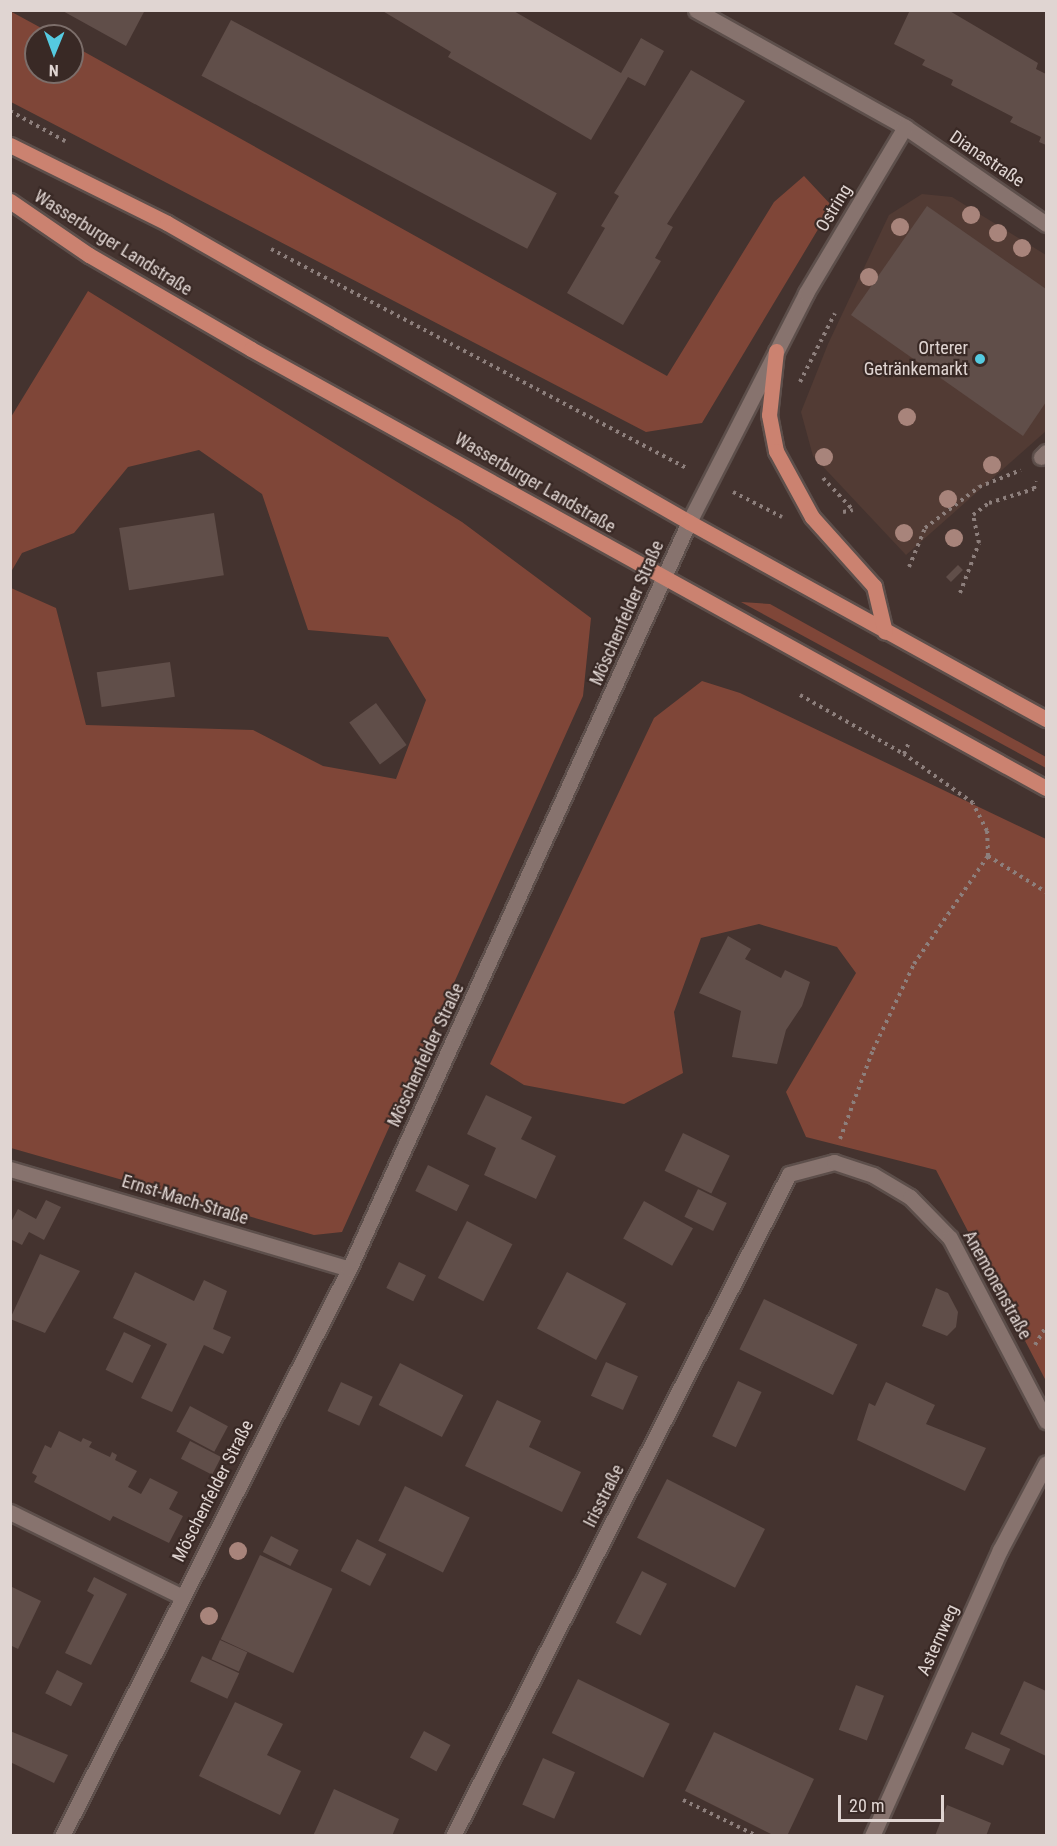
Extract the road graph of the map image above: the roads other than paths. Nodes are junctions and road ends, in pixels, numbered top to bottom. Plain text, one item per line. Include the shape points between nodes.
1 (696, 10) edge
2 (905, 127) junction
3 (10, 145) edge
4 (10, 201) edge
5 (1047, 224) edge
6 (776, 351) junction
7 (689, 522) junction
8 (663, 578) junction
9 (885, 632) junction
10 (1047, 719) edge
11 (1047, 788) edge
12 (10, 1169) edge
13 (789, 1174) joint
14 (349, 1269) junction
15 (1047, 1421) edge
16 (1047, 1463) edge
17 (10, 1512) edge
18 (181, 1596) junction
19 (62, 1836) edge
20 (453, 1836) edge
21 (872, 1836) edge

1 - 2 street
2 - 5 street, Dianastraße
2 - 6 street, Ostring
3 - 7 main road, Wasserburger Landstraße via 167,223
4 - 8 main road, Wasserburger Landstraße via 89,255 251,349
6 - 7 street, Ostring
6 - 9 main road via 770,415 776,451 812,517 874,586
7 - 8 street, Möschenfelder Straße
7 - 9 main road, Wasserburger Landstraße
8 - 11 main road, Wasserburger Landstraße
8 - 14 street, Möschenfelder Straße via 593,741
9 - 10 main road, Wasserburger Landstraße
12 - 14 street, Ernst-Mach-Straße
13 - 15 street, Anemonenstraße via 834,1162 873,1174 910,1197 950,1238
13 - 20 street, Irisstraße
14 - 18 street, Möschenfelder Straße
16 - 21 street, Asternweg via 1000,1550
17 - 18 street
18 - 19 street, Möschenfelder Straße

